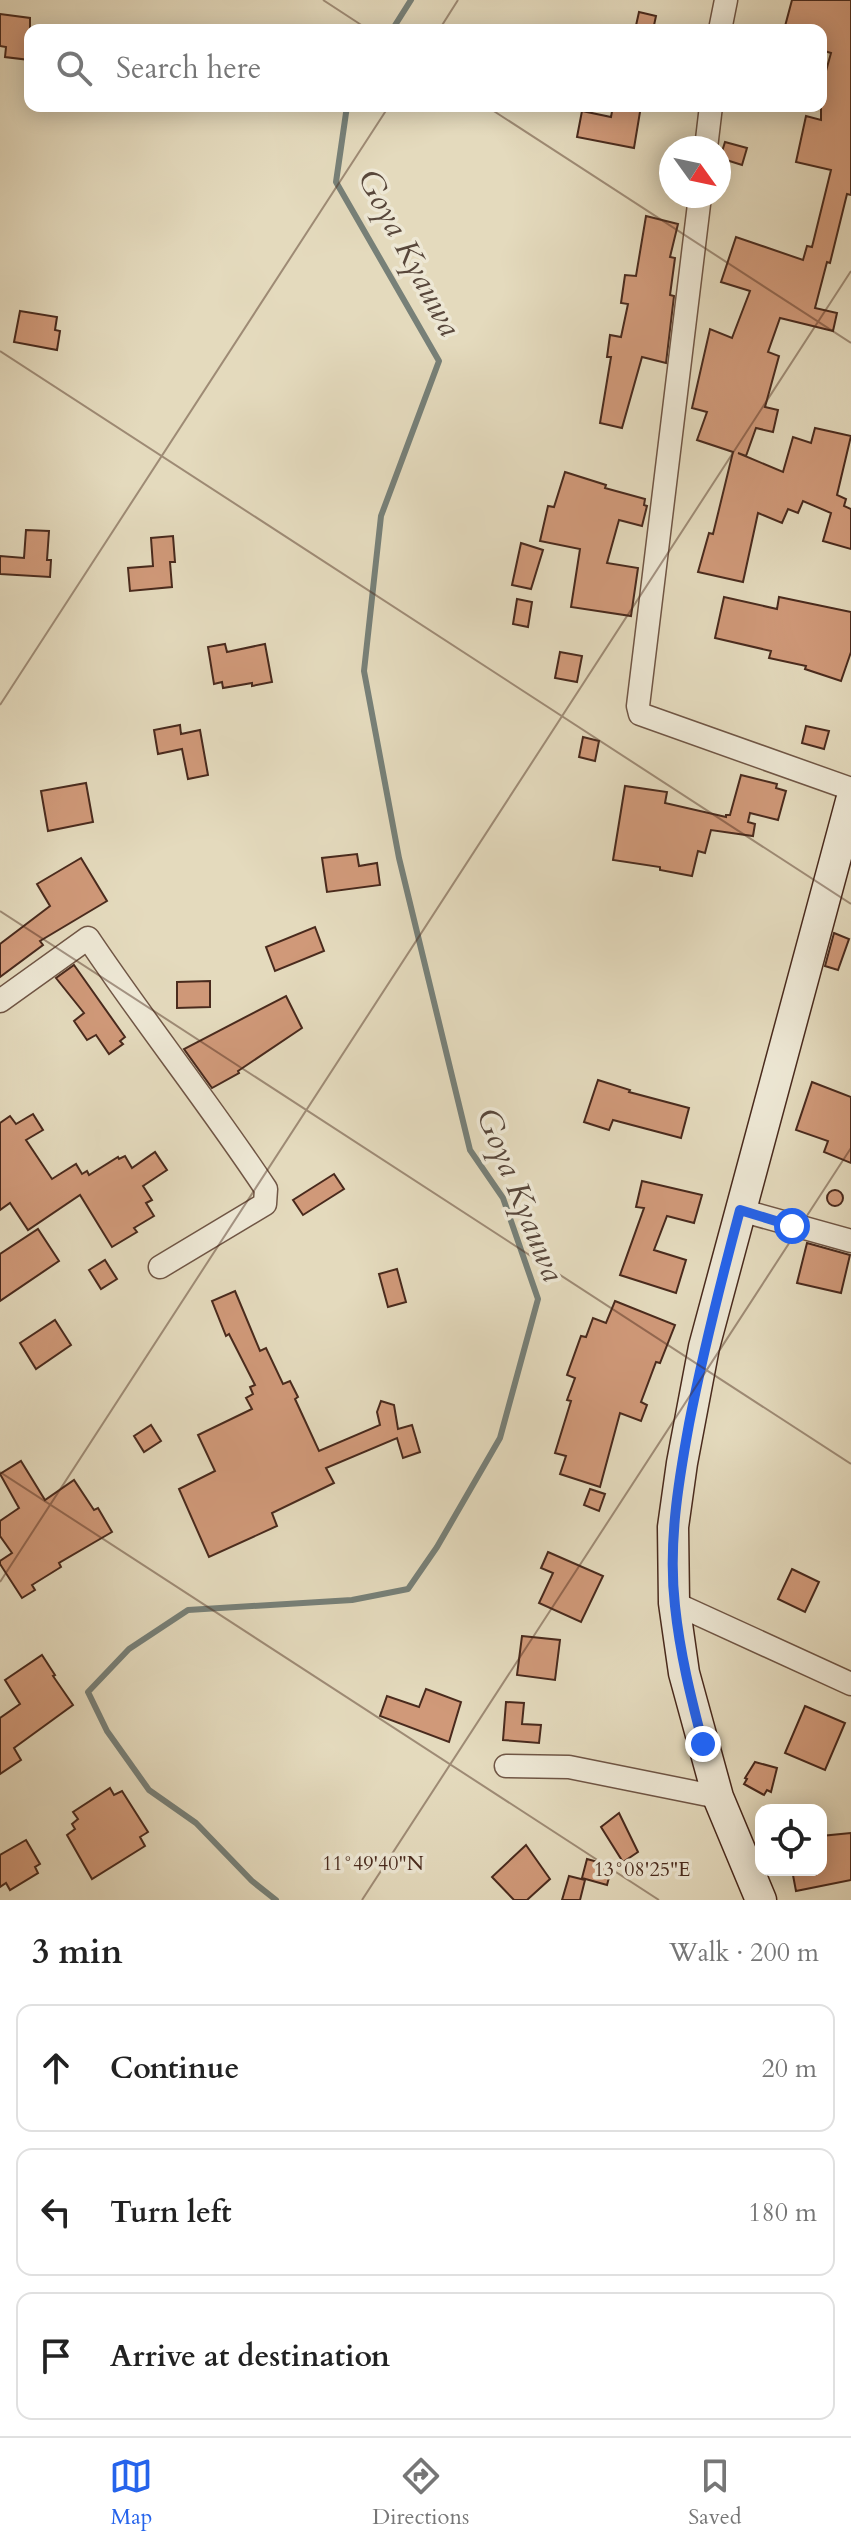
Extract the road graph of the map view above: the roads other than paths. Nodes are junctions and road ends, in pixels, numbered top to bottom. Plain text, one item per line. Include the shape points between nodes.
1 (726, 0) edge
2 (721, 24) edge
3 (710, 112) edge
4 (707, 136) edge
5 (699, 208) edge
6 (851, 789) edge
7 (851, 801) edge
8 (0, 1001) edge
9 (740, 1210) junction
10 (851, 1241) edge
11 (160, 1267) dead end
12 (674, 1603) junction
13 (851, 1684) edge
14 (506, 1766) dead end
15 (718, 1797) junction
16 (761, 1900) edge

1 - 2 street
3 - 4 street
5 - 6 street via 640,714
7 - 9 street
8 - 11 street via 88,938 266,1189 265,1204
9 - 10 street
9 - 12 street via 704,1347 682,1463 673,1527
12 - 13 street
12 - 15 street via 684,1673
14 - 15 street via 569,1767
15 - 16 street

